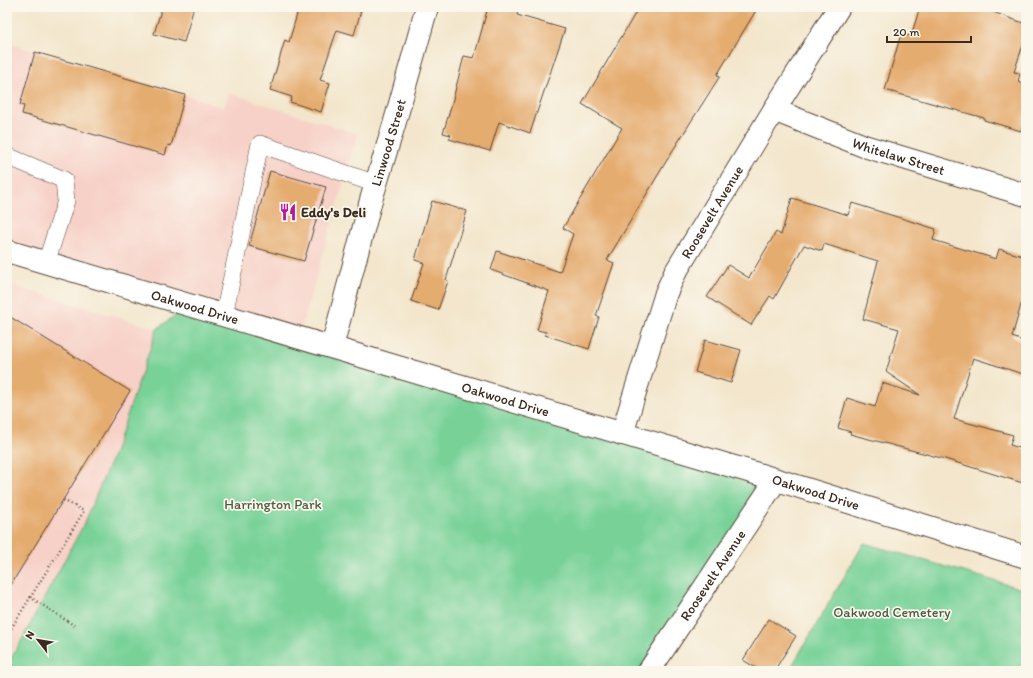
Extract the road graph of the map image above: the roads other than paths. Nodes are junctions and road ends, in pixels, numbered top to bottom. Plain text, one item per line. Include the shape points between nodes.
1 (427, 7) edge
2 (839, 7) edge
3 (774, 110) junction
4 (7, 156) edge
5 (376, 184) junction
6 (1026, 195) edge
7 (7, 251) edge
8 (46, 263) junction
9 (224, 315) junction
10 (332, 348) junction
11 (622, 434) junction
12 (776, 480) junction
13 (1026, 557) edge
14 (649, 671) edge

1 - 5 street, Linwood Street
2 - 3 street, Roosevelt Avenue
3 - 6 street, Whitelaw Street via 864,146
3 - 11 street, Roosevelt Avenue via 672,278
4 - 8 lane via 64,180 66,201
5 - 9 lane via 260,144
5 - 10 street, Linwood Street
7 - 8 street, Oakwood Drive
8 - 9 street, Oakwood Drive
9 - 10 street, Oakwood Drive
10 - 11 street, Oakwood Drive
11 - 12 street, Oakwood Drive
12 - 13 street, Oakwood Drive
12 - 14 street, Roosevelt Avenue

